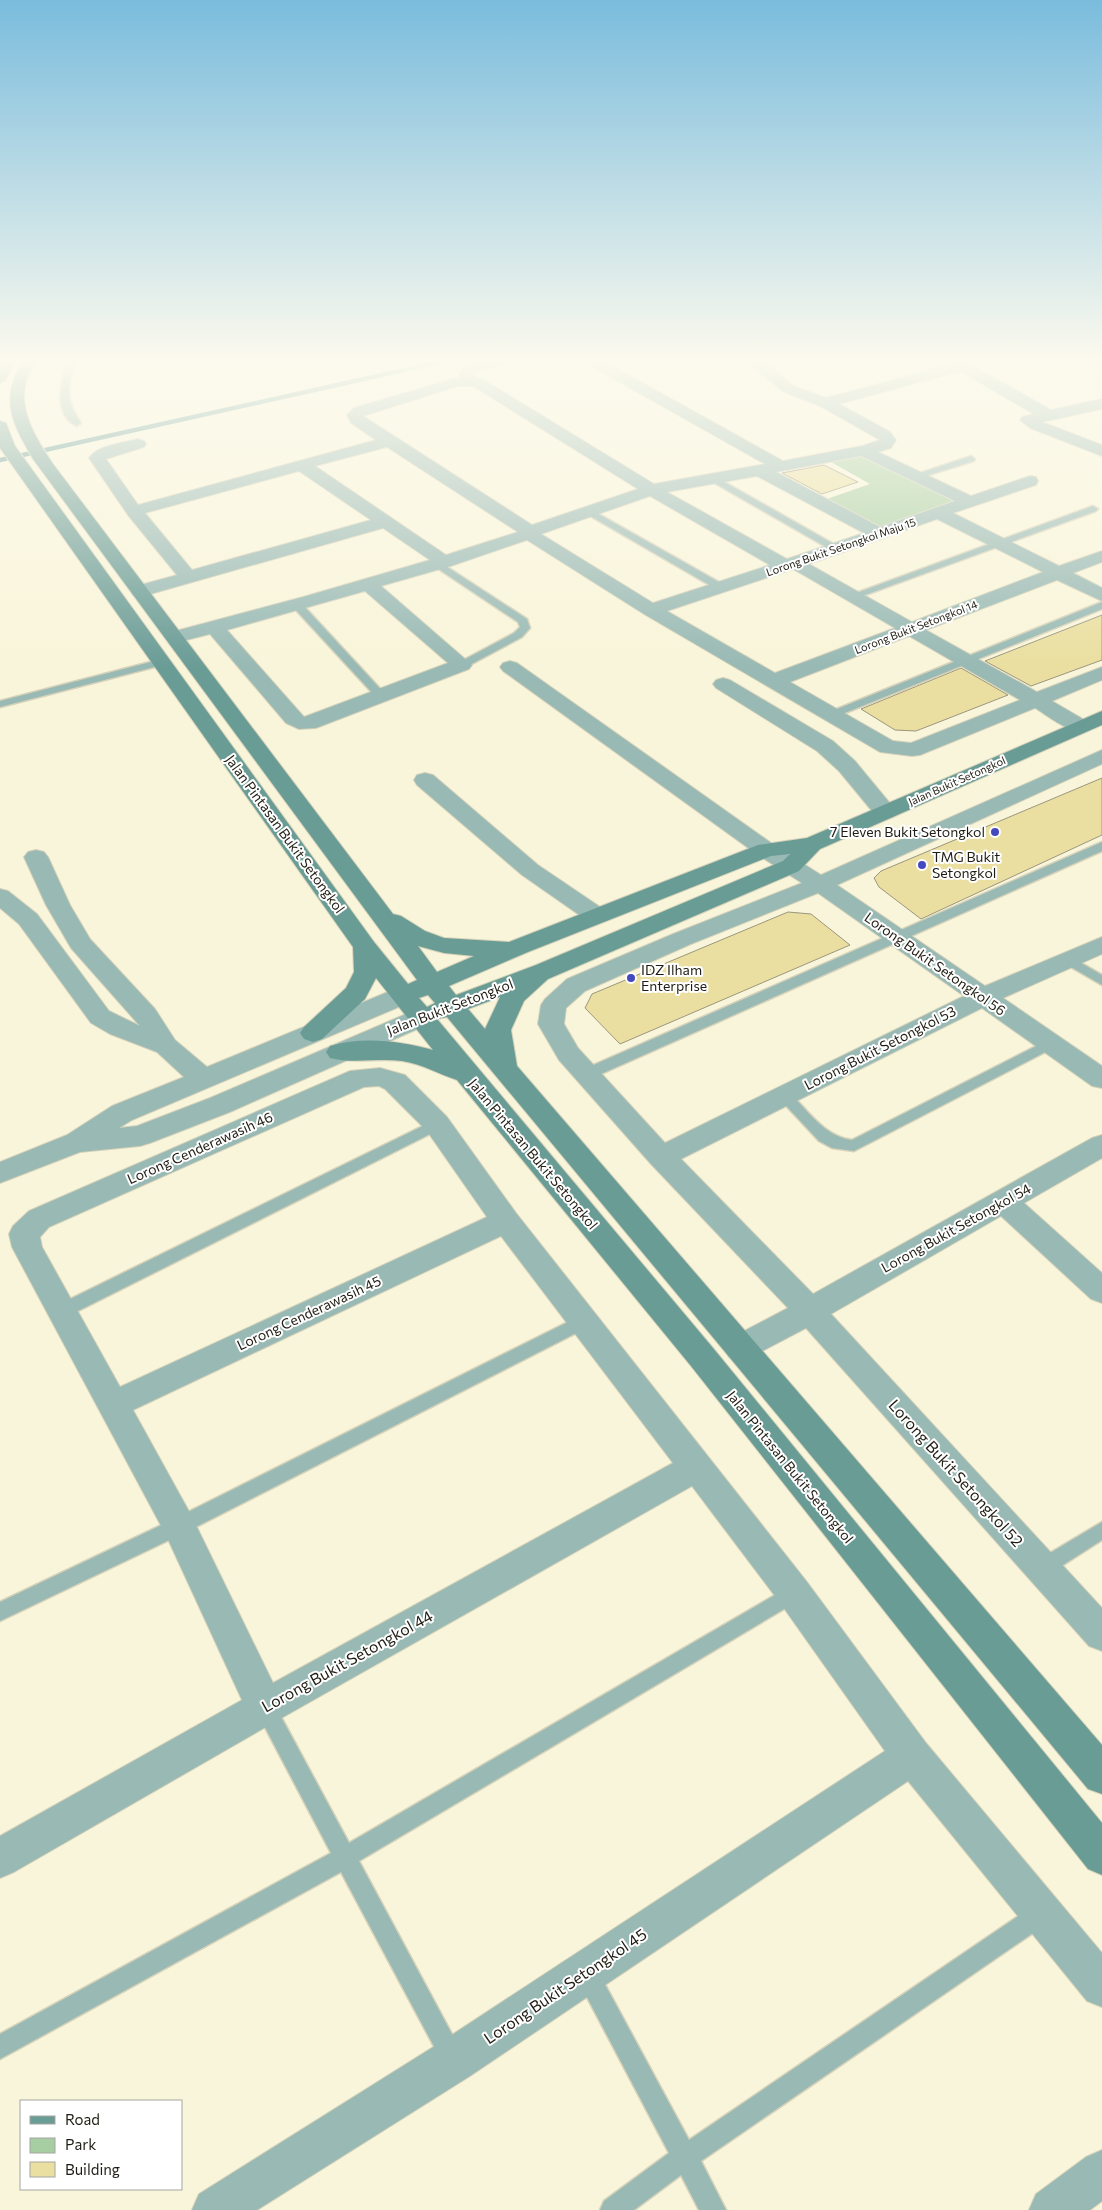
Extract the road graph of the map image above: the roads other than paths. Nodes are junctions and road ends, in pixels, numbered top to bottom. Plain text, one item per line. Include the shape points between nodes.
1 (17, 461) edge
2 (43, 461) edge
3 (99, 461) edge
4 (316, 461) edge
5 (420, 461) edge
6 (604, 461) edge
7 (771, 461) edge
8 (807, 461) edge
9 (884, 461) edge
10 (964, 461) edge
11 (302, 465) junction
12 (780, 466) junction
13 (761, 470) junction
14 (916, 476) junction
15 (714, 479) junction
16 (1030, 481) dead end
17 (651, 490) junction
18 (971, 502) junction
19 (1093, 509) dead end
20 (134, 511) junction
21 (588, 511) junction
22 (939, 513) junction
23 (383, 522) junction
24 (532, 533) junction
25 (880, 534) junction
26 (999, 543) junction
27 (836, 549) junction
28 (1102, 556) edge
29 (442, 563) junction
30 (790, 565) junction
31 (1058, 573) junction
32 (189, 578) junction
33 (371, 584) junction
34 (722, 588) junction
35 (140, 591) junction
36 (1102, 595) edge
37 (853, 596) junction
38 (1102, 605) edge
39 (298, 606) junction
40 (651, 610) junction
41 (214, 627) junction
42 (911, 629) junction
43 (175, 637) junction
44 (965, 660) junction
45 (162, 662) junction
46 (462, 665) junction
47 (510, 667) dead end
48 (1102, 673) edge
49 (773, 681) junction
50 (723, 684) dead end
51 (381, 696) junction
52 (1037, 701) junction
53 (0, 704) edge
54 (831, 715) junction
55 (1102, 717) edge
56 (1081, 726) junction
57 (1094, 761) edge
58 (425, 780) dead end
59 (1102, 781) edge
60 (885, 812) junction
61 (812, 844) junction
62 (1102, 846) edge
63 (766, 850) junction
64 (36, 857) dead end
65 (791, 866) junction
66 (820, 884) junction
67 (0, 896) edge
68 (378, 908) junction
69 (597, 916) junction
70 (896, 937) junction
71 (1102, 945) edge
72 (519, 946) junction
73 (365, 947) junction
74 (1069, 960) junction
75 (544, 971) junction
76 (1102, 981) edge
77 (983, 997) junction
78 (428, 1000) junction
79 (313, 1033) junction
80 (1050, 1044) junction
81 (166, 1046) junction
82 (339, 1052) junction
83 (504, 1066) junction
84 (587, 1074) junction
85 (467, 1075) junction
86 (204, 1079) junction
87 (1102, 1079) edge
88 (784, 1096) junction
89 (437, 1124) junction
90 (77, 1142) junction
91 (1102, 1145) edge
92 (661, 1157) junction
93 (0, 1173) edge
94 (1004, 1201) junction
95 (506, 1221) junction
96 (1102, 1291) edge
97 (62, 1312) junction
98 (801, 1316) junction
99 (584, 1321) junction
100 (750, 1342) junction
101 (113, 1405) junction
102 (696, 1467) junction
103 (179, 1526) junction
104 (1102, 1530) edge
105 (1042, 1568) junction
106 (794, 1593) junction
107 (0, 1612) edge
108 (1102, 1634) edge
109 (266, 1707) junction
110 (912, 1756) junction
111 (1102, 1775) edge
112 (1102, 1855) edge
113 (346, 1857) junction
114 (0, 1858) edge
115 (1042, 1913) junction
116 (586, 1972) junction
117 (1102, 1986) edge
118 (0, 2047) edge
119 (454, 2060) junction
120 (684, 2158) junction
121 (1102, 2173) edge
122 (215, 2210) edge
123 (613, 2210) edge
124 (713, 2210) edge
125 (1052, 2210) edge

1 - 45 main road, Jalan Pintasan Bukit Setongkol
2 - 35 main road, Jalan Pintasan Bukit Setongkol
3 - 20 street
4 - 11 street
5 - 24 street
6 - 17 street
7 - 12 street
8 - 12 street
9 - 14 street
10 - 14 lane
11 - 20 street
11 - 23 street
12 - 13 street
13 - 15 street
13 - 25 street
14 - 18 street
15 - 17 street
15 - 27 lane
16 - 18 street, Lorong Bukit Setongkol Maju 15
17 - 21 street
17 - 30 street
18 - 22 street, Lorong Bukit Setongkol Maju 15
19 - 26 lane
20 - 32 street
21 - 24 street
21 - 34 lane
22 - 25 street, Lorong Bukit Setongkol Maju 15
22 - 26 street
23 - 29 street
23 - 32 street
24 - 29 street
24 - 40 street via 532,536
25 - 27 street, Lorong Bukit Setongkol Maju 15
26 - 31 street
26 - 37 lane
27 - 30 street, Lorong Bukit Setongkol Maju 15
28 - 31 street, Lorong Bukit Setongkol 14
29 - 33 street
29 - 46 lane via 523,621 525,628
30 - 34 street, Lorong Bukit Setongkol Maju 15
30 - 37 street
31 - 36 street
31 - 42 street, Lorong Bukit Setongkol 14
32 - 35 street
33 - 39 street
33 - 46 street via 374,591
34 - 40 street, Lorong Bukit Setongkol Maju 15
35 - 43 main road, Jalan Pintasan Bukit Setongkol
37 - 42 street
38 - 44 lane
39 - 41 street
39 - 51 lane
40 - 49 street
41 - 43 street
41 - 51 street via 299,723 309,724
42 - 44 street
42 - 49 street, Lorong Bukit Setongkol 14
43 - 68 main road, Jalan Pintasan Bukit Setongkol
44 - 52 street
44 - 54 lane
45 - 53 lane
45 - 73 main road, Jalan Pintasan Bukit Setongkol
46 - 51 street
47 - 63 street, Lorong Bukit Setongkol 56
48 - 52 street
49 - 54 street
50 - 60 street via 825,746 847,766
52 - 54 street via 912,750 888,748
52 - 56 street
55 - 56 main road, Jalan Bukit Setongkol
56 - 60 main road, Jalan Bukit Setongkol
57 - 59 street
57 - 66 street, Lorong Bukit Setongkol 52
58 - 69 street via 530,870
60 - 61 main road, Jalan Bukit Setongkol
61 - 63 main road, Jalan Bukit Setongkol
61 - 65 main road, Jalan Bukit Setongkol
62 - 70 lane
63 - 65 street, Lorong Bukit Setongkol 56
63 - 69 main road, Jalan Bukit Setongkol
64 - 81 street via 80,943 146,1015
65 - 66 street, Lorong Bukit Setongkol 56
65 - 75 main road, Jalan Bukit Setongkol
66 - 70 street, Lorong Bukit Setongkol 56
66 - 84 street, Lorong Bukit Setongkol 52 via 576,985 554,1005 551,1024 568,1054
67 - 81 street via 28,918 100,1016 118,1028
68 - 72 main road via 401,929 435,944 477,950
68 - 78 main road, Jalan Pintasan Bukit Setongkol
69 - 72 main road, Jalan Bukit Setongkol
70 - 77 street, Lorong Bukit Setongkol 56
70 - 84 lane
71 - 74 street, Lorong Bukit Setongkol 53
72 - 78 main road, Jalan Bukit Setongkol
73 - 78 main road, Jalan Pintasan Bukit Setongkol
73 - 79 main road via 367,972 356,993
74 - 76 lane
74 - 77 street, Lorong Bukit Setongkol 53
75 - 78 main road, Jalan Bukit Setongkol
75 - 83 main road via 513,997 498,1030
77 - 80 street, Lorong Bukit Setongkol 56
77 - 88 street, Lorong Bukit Setongkol 53
78 - 79 street, Jalan Bukit Setongkol
78 - 82 street, Jalan Bukit Setongkol
78 - 83 main road, Jalan Pintasan Bukit Setongkol
78 - 85 main road, Jalan Pintasan Bukit Setongkol
79 - 86 street, Jalan Bukit Setongkol
80 - 87 street, Lorong Bukit Setongkol 56
80 - 88 lane via 854,1146 837,1144 824,1137
81 - 86 street
82 - 85 main road via 367,1049 412,1053 446,1063
82 - 90 street, Jalan Bukit Setongkol via 220,1105 140,1136
83 - 100 main road, Jalan Pintasan Bukit Setongkol
84 - 92 street, Lorong Bukit Setongkol 52
85 - 112 main road, Jalan Pintasan Bukit Setongkol via 702,1357
86 - 90 street, Jalan Bukit Setongkol via 122,1113
88 - 92 street, Lorong Bukit Setongkol 53
89 - 95 street
89 - 97 lane
89 - 97 street, Lorong Cenderawasih 46 via 395,1082 380,1077 360,1078 39,1219 24,1234 27,1246
90 - 93 street, Jalan Bukit Setongkol
91 - 94 street, Lorong Bukit Setongkol 54
92 - 98 street, Lorong Bukit Setongkol 52
94 - 96 street
94 - 98 street, Lorong Bukit Setongkol 54
95 - 99 street
95 - 101 street, Lorong Cenderawasih 45
97 - 101 street
98 - 100 street, Lorong Bukit Setongkol 54
98 - 105 street, Lorong Bukit Setongkol 52
99 - 102 street
99 - 103 lane
100 - 111 main road, Jalan Pintasan Bukit Setongkol
101 - 103 street
102 - 106 street
102 - 109 street, Lorong Bukit Setongkol 44
103 - 107 lane
103 - 109 street
104 - 105 lane
105 - 108 street, Lorong Bukit Setongkol 52
106 - 110 street
106 - 113 lane
109 - 113 lane
109 - 114 street, Lorong Bukit Setongkol 44
110 - 115 street
110 - 116 street, Lorong Bukit Setongkol 45
113 - 118 lane
113 - 119 lane
115 - 117 street
115 - 120 lane
116 - 119 street, Lorong Bukit Setongkol 45
116 - 120 lane
119 - 122 street, Lorong Bukit Setongkol 45
120 - 123 lane
120 - 124 lane
121 - 125 street

